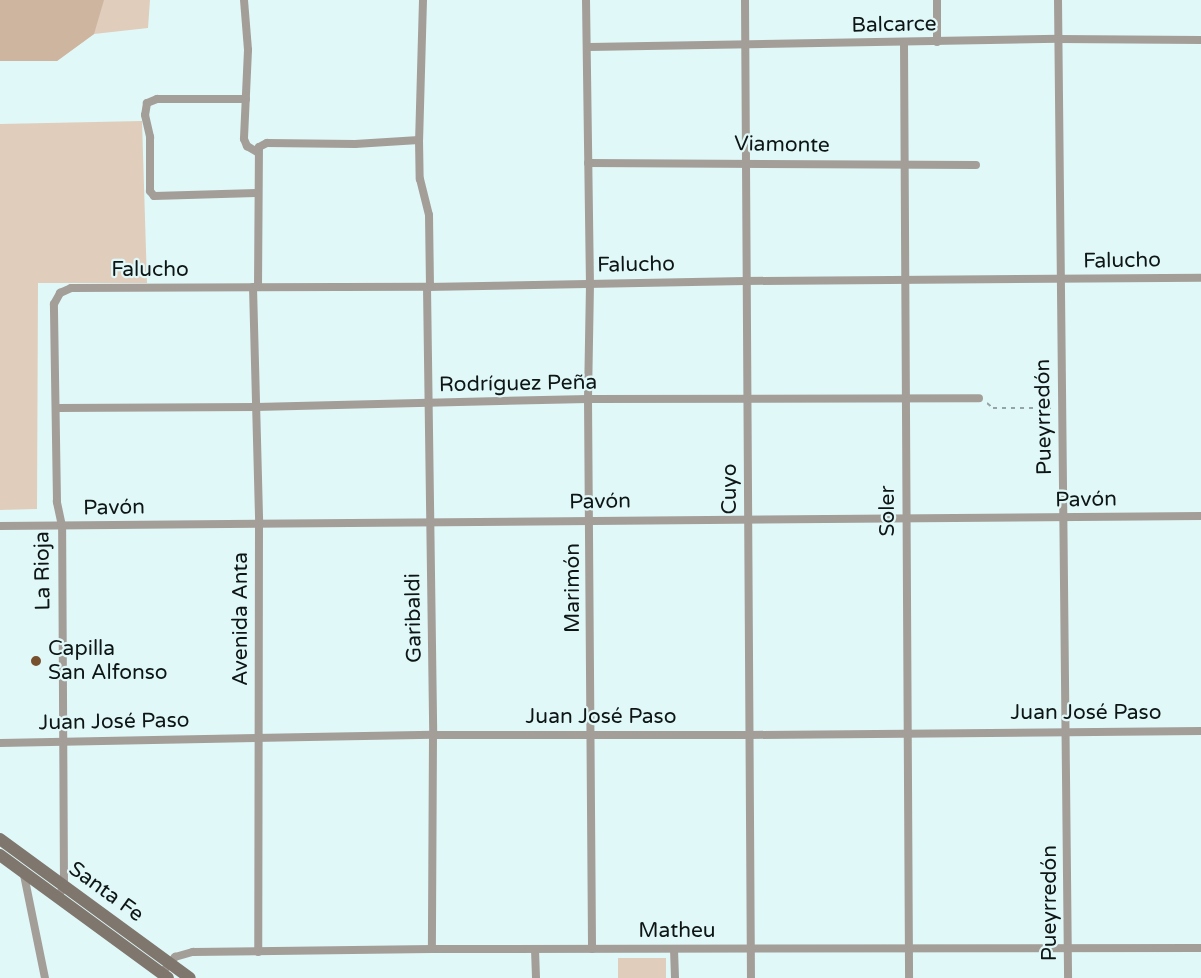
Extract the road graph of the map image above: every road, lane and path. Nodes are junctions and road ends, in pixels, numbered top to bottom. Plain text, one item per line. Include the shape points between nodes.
1 (244, 0) edge
2 (423, 0) edge
3 (586, 0) edge
4 (745, 0) edge
5 (938, 0) edge
6 (1058, 0) edge
7 (1058, 39) junction
8 (1201, 40) edge
9 (937, 42) junction
10 (904, 43) junction
11 (745, 45) junction
12 (589, 47) junction
13 (246, 99) junction
14 (419, 140) junction
15 (257, 152) junction
16 (745, 162) junction
17 (588, 163) junction
18 (905, 165) junction
19 (976, 165) dead end
20 (258, 193) junction
21 (1201, 278) edge
22 (905, 280) junction
23 (1060, 280) junction
24 (745, 281) junction
25 (590, 284) junction
26 (256, 287) junction
27 (428, 287) junction
28 (71, 288) joint
29 (905, 398) junction
30 (979, 398) joint
31 (588, 399) junction
32 (748, 399) junction
33 (429, 404) junction
34 (256, 407) junction
35 (57, 408) junction
36 (1061, 408) junction
37 (906, 516) junction
38 (1201, 516) edge
39 (748, 518) junction
40 (1063, 519) junction
41 (590, 520) junction
42 (431, 522) junction
43 (259, 524) junction
44 (0, 526) edge
45 (62, 526) junction
46 (1068, 731) junction
47 (1201, 731) edge
48 (907, 734) junction
49 (433, 735) junction
50 (591, 735) junction
51 (750, 735) junction
52 (260, 737) junction
53 (0, 742) edge
54 (63, 742) junction
55 (0, 839) edge
56 (0, 855) edge
57 (26, 866) junction
58 (61, 891) junction
59 (908, 947) junction
60 (1068, 948) junction
61 (1201, 948) edge
62 (432, 949) junction
63 (535, 949) junction
64 (592, 949) junction
65 (674, 949) junction
66 (751, 949) junction
67 (258, 952) junction
68 (167, 971) edge
69 (45, 978) edge
70 (190, 978) edge
71 (536, 978) edge
72 (675, 978) edge
73 (751, 978) edge
74 (909, 978) edge
75 (1068, 978) edge

1 - 13 street
2 - 14 street, Garibaldi
3 - 12 street, Marimón
4 - 11 street, Cuyo
5 - 9 street
6 - 7 street, Pueyrredón
7 - 8 street, Balcarce
7 - 9 street, Balcarce
7 - 23 street, Pueyrredón
9 - 10 street, Balcarce
10 - 11 street, Balcarce
10 - 18 street, Soler
11 - 12 street, Balcarce
11 - 16 street, Cuyo
12 - 17 street, Marimón
13 - 15 street via 244,142
13 - 20 street via 157,99 147,103 150,191 154,196
14 - 15 street via 267,143
14 - 27 street, Garibaldi via 420,179 429,215
15 - 20 street, Avenida Anta
16 - 17 street, Viamonte
16 - 18 street, Viamonte
16 - 24 street, Cuyo
17 - 25 street, Marimón
18 - 19 street, Viamonte
18 - 22 street, Soler
20 - 26 street, Avenida Anta
21 - 23 street, Falucho
22 - 23 street, Falucho
22 - 24 street, Falucho
22 - 29 street, Soler
23 - 36 street, Pueyrredón
24 - 25 street, Falucho
24 - 32 street, Cuyo
25 - 27 street, Falucho
25 - 31 street, Marimón
26 - 27 street, Falucho
26 - 28 street, Falucho
26 - 34 street, Avenida Anta
27 - 33 street, Garibaldi
28 - 35 street, La Rioja via 60,293 54,304
29 - 30 street, Rodríguez Peña
29 - 32 street, Rodríguez Peña
29 - 37 street, Soler
30 - 36 path via 993,408
31 - 32 street, Rodríguez Peña
31 - 33 street, Rodríguez Peña
31 - 41 street, Marimón
32 - 39 street, Cuyo
33 - 34 street, Rodríguez Peña
33 - 42 street, Garibaldi
34 - 35 street, Rodríguez Peña
34 - 43 street, Avenida Anta
35 - 45 street, La Rioja via 57,502
36 - 40 street, Pueyrredón
37 - 39 street, Pavón
37 - 40 street, Pavón
37 - 48 street, Soler
38 - 40 street, Pavón
39 - 41 street, Pavón
39 - 51 street, Cuyo
40 - 46 street, Pueyrredón
41 - 42 street, Pavón
41 - 50 street, Marimón
42 - 43 street, Pavón
42 - 49 street, Garibaldi
43 - 45 street, Pavón
43 - 52 street, Avenida Anta
44 - 45 street, Pavón
45 - 54 street, La Rioja
46 - 47 street, Juan José Paso
46 - 48 street, Juan José Paso
46 - 60 street, Pueyrredón
48 - 51 street, Juan José Paso
48 - 59 street, Soler
49 - 50 street, Juan José Paso
49 - 52 street, Juan José Paso
49 - 62 street, Garibaldi
50 - 51 street, Juan José Paso
50 - 64 street, Marimón
51 - 66 street, Cuyo
52 - 54 street, Juan José Paso
52 - 67 street, Avenida Anta
53 - 54 street, Juan José Paso
54 - 58 street, La Rioja
55 - 57 main road, Santa Fe
56 - 57 main road, Santa Fe
57 - 58 main road, Santa Fe
57 - 69 street
58 - 68 main road, Santa Fe
59 - 60 street, Matheu
59 - 66 street, Matheu
59 - 74 street, Soler
60 - 61 street, Matheu
60 - 75 street, Pueyrredón
62 - 63 street, Matheu
62 - 67 street, Matheu
63 - 64 street, Matheu
63 - 71 street
64 - 65 street, Matheu
65 - 66 street, Matheu
65 - 72 street
66 - 73 street, Cuyo
67 - 68 street, Matheu via 182,953
68 - 70 main road, Santa Fe

